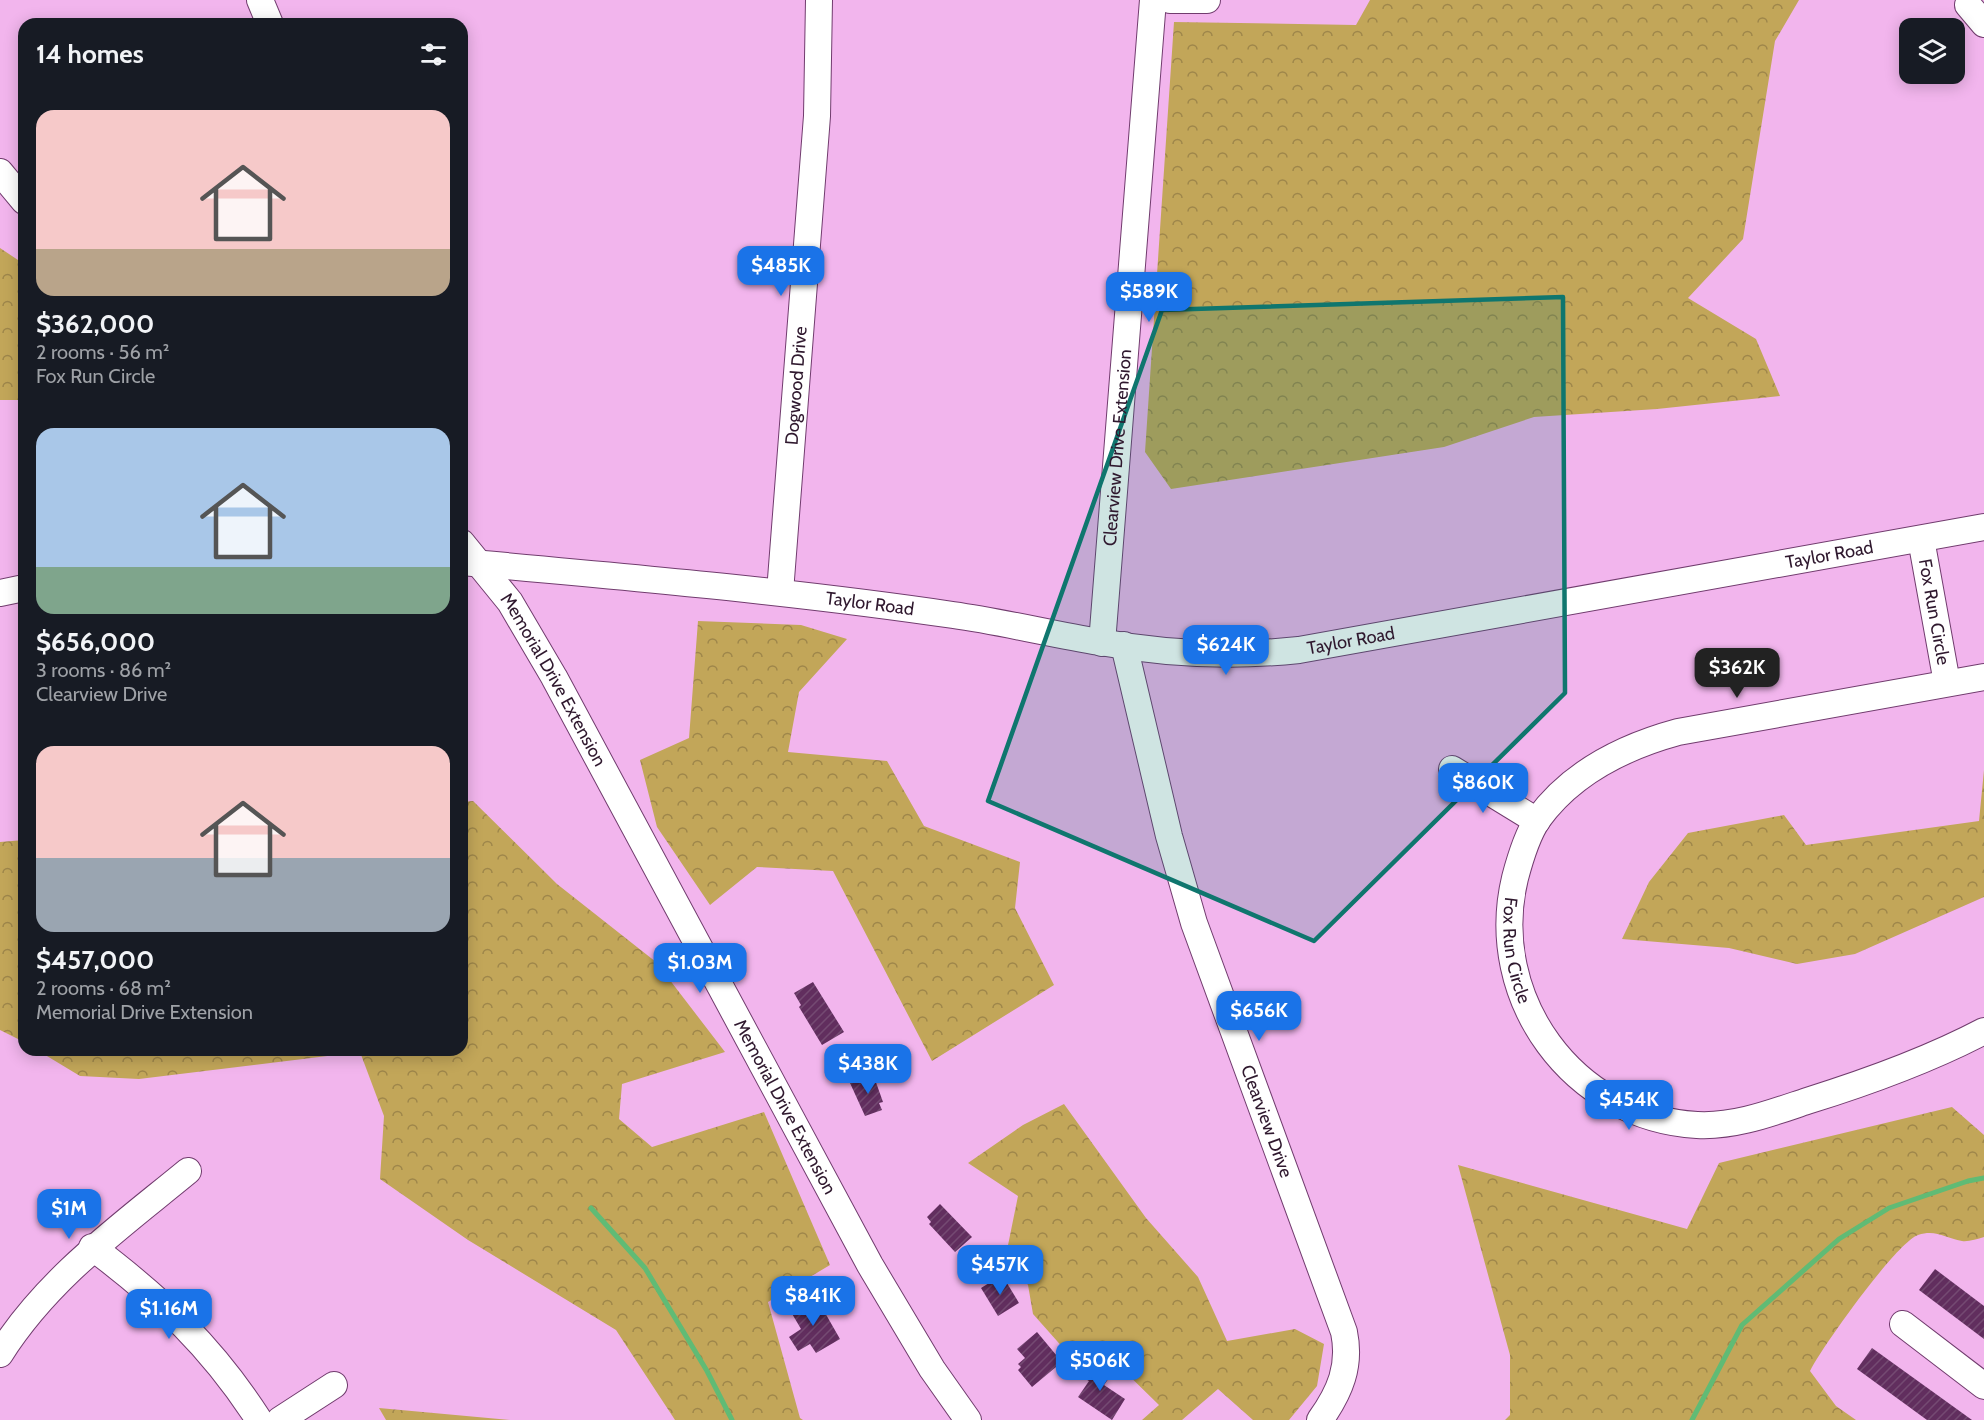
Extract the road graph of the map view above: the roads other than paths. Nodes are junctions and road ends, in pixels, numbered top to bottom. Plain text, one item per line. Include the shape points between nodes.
1 (260, 0) edge
2 (819, 0) edge
3 (1153, 0) edge
4 (1170, 0) edge
5 (1207, 0) edge
6 (1968, 5) dead end
7 (268, 18) edge
8 (1984, 24) edge
9 (0, 172) edge
10 (18, 194) edge
11 (1984, 527) edge
12 (1921, 539) junction
13 (470, 563) edge
14 (18, 589) edge
15 (780, 592) junction
16 (0, 593) edge
17 (1113, 644) junction
18 (1984, 677) edge
19 (1947, 683) junction
20 (1452, 770) dead end
21 (1537, 820) junction
22 (1984, 1031) edge
23 (188, 1171) dead end
24 (92, 1247) junction
25 (1903, 1324) dead end
26 (0, 1354) edge
27 (334, 1385) dead end
28 (1984, 1386) edge
29 (259, 1420) edge
30 (280, 1420) edge
31 (968, 1420) edge
32 (1320, 1420) edge

1 - 7 street
2 - 15 street, Dogwood Drive via 817,116
3 - 17 street, Clearview Drive Extension
4 - 5 street
6 - 8 street
9 - 10 street
11 - 12 street, Taylor Road
12 - 17 street, Taylor Road via 1299,650 1219,654
12 - 19 street, Fox Run Circle
13 - 15 street, Taylor Road
13 - 31 street, Memorial Drive Extension via 510,602 554,676 899,1318
14 - 16 street
15 - 17 street, Taylor Road via 955,615
17 - 32 street, Clearview Drive via 1194,922 1344,1332 1347,1362 1342,1383
18 - 19 street, Fox Run Circle
19 - 21 street, Fox Run Circle via 1648,740 1584,773
20 - 21 street
21 - 22 street, Fox Run Circle via 1519,866 1509,919 1513,968 1542,1036 1559,1058 1583,1082 1619,1104 1673,1122 1736,1122 1873,1080
23 - 24 street
24 - 26 street via 44,1296
24 - 29 street via 212,1353
25 - 28 street
27 - 30 street

